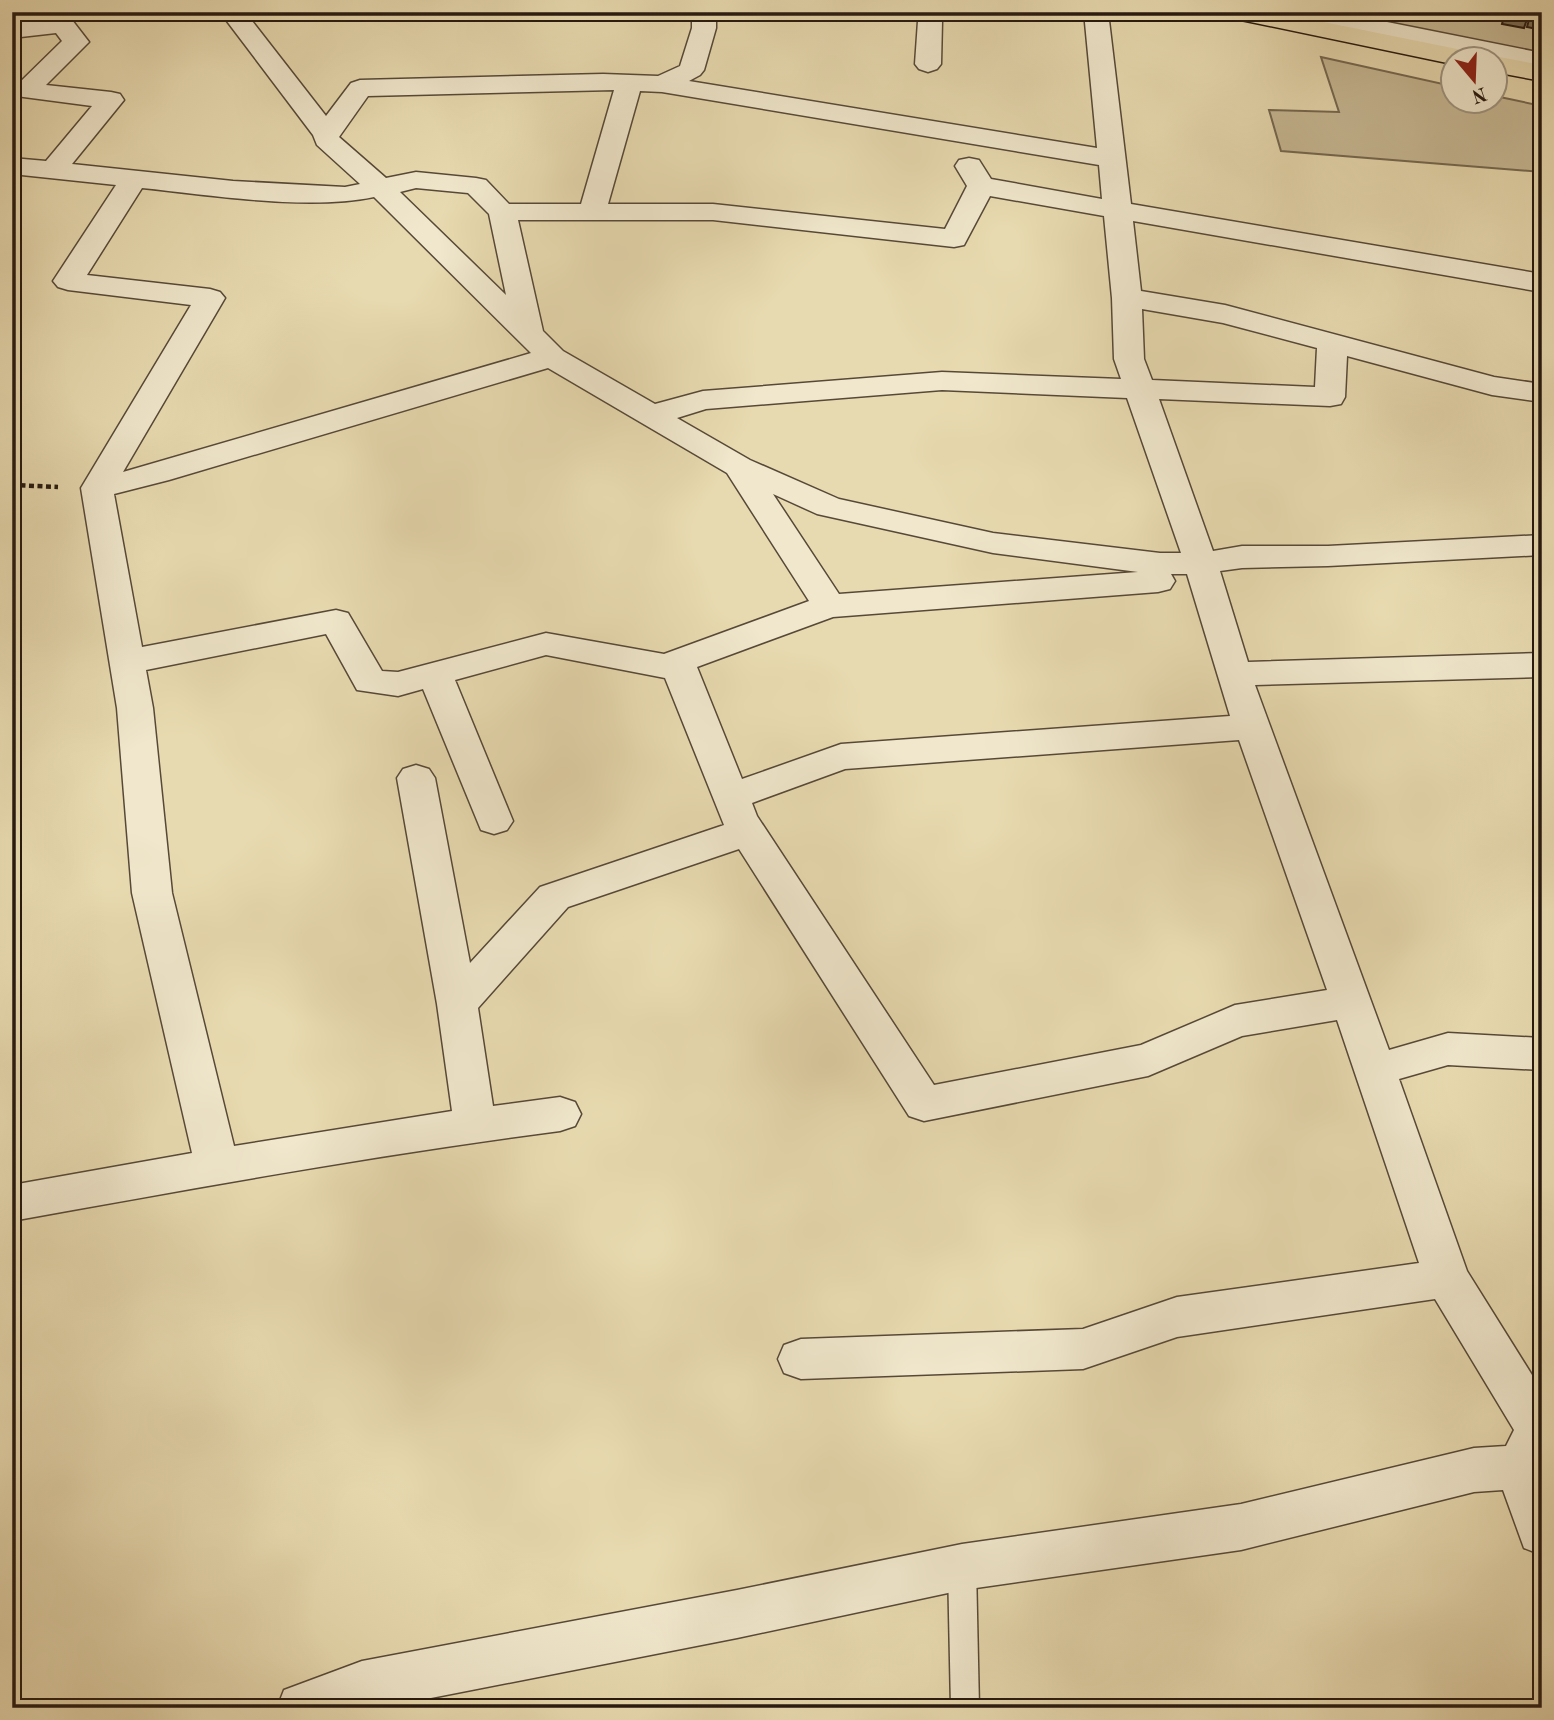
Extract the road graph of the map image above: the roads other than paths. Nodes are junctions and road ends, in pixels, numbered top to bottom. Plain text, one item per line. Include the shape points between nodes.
1 (232, 12) edge
2 (704, 12) edge
3 (927, 12) edge
4 (1096, 12) edge
5 (1236, 12) edge
6 (1298, 12) edge
7 (12, 31) edge
8 (1438, 53) edge
9 (1542, 61) edge
10 (928, 64) dead end
11 (1508, 67) edge
12 (1542, 73) edge
13 (629, 83) junction
14 (662, 84) junction
15 (949, 132) junction
16 (326, 134) junction
17 (1112, 159) junction
18 (12, 166) edge
19 (53, 170) junction
20 (134, 179) junction
21 (981, 186) junction
22 (380, 187) junction
23 (1118, 208) junction
24 (502, 212) junction
25 (592, 212) junction
26 (1542, 284) edge
27 (1127, 298) junction
28 (1332, 343) junction
29 (540, 346) junction
30 (1140, 391) junction
31 (1542, 393) edge
32 (653, 415) junction
33 (739, 467) junction
34 (97, 488) junction
35 (1542, 545) edge
36 (1203, 570) junction
37 (829, 606) junction
38 (127, 662) junction
39 (677, 662) junction
40 (1542, 665) edge
41 (435, 674) junction
42 (1234, 674) junction
43 (1253, 727) junction
44 (416, 778) dead end
45 (738, 814) junction
46 (495, 821) dead end
47 (1352, 1002) junction
48 (457, 1004) junction
49 (1542, 1054) edge
50 (1376, 1070) junction
51 (560, 1114) dead end
52 (460, 1127) junction
53 (217, 1167) junction
54 (12, 1203) edge
55 (1447, 1278) junction
56 (801, 1359) dead end
57 (1533, 1442) edge
58 (1542, 1532) edge
59 (962, 1567) junction
60 (359, 1697) edge
61 (303, 1708) edge
62 (965, 1708) edge

1 - 16 street
2 - 14 street via 705,28 691,70
3 - 10 street
4 - 17 street
5 - 8 main road
6 - 9 street
7 - 19 street via 63,25 76,42 25,91 111,100
11 - 12 main road
13 - 14 street
13 - 16 street via 360,88
13 - 25 street
14 - 15 street
15 - 17 street
15 - 21 street
16 - 22 street via 326,139
17 - 23 street
18 - 19 street
19 - 20 street
20 - 22 street via 345,195
20 - 34 street via 68,281 210,298
21 - 23 street
21 - 25 street via 954,239 713,212
22 - 24 street via 416,180 476,186
22 - 29 street
23 - 26 street
23 - 27 street
24 - 25 street
24 - 29 street
27 - 28 street via 1224,314
27 - 30 street via 1129,359
28 - 30 street via 1330,397
28 - 31 street via 1492,386
29 - 32 street via 616,397
29 - 34 street
30 - 32 street via 943,381 703,400
30 - 36 street
32 - 33 street
33 - 36 street via 829,507 993,543
33 - 37 street
34 - 38 street
35 - 36 street via 1242,557
36 - 37 street
36 - 42 street
37 - 39 street
38 - 41 street via 336,621 370,682 398,684
38 - 53 street via 152,893
39 - 41 street via 666,666 546,644
39 - 45 street
40 - 42 street
41 - 46 street
42 - 43 street
43 - 45 street via 841,757
43 - 47 street
44 - 48 street
45 - 47 street via 924,1104 1148,1060 1235,1021
45 - 48 street via 554,897
47 - 50 street
48 - 52 street via 475,1124
49 - 50 street via 1448,1049
50 - 55 street
51 - 52 street
52 - 53 street
53 - 54 street
55 - 56 street via 1177,1317 1083,1349
55 - 57 street
57 - 58 street
57 - 59 street via 1474,1470 1241,1527
59 - 60 street
59 - 62 lane
60 - 61 street

